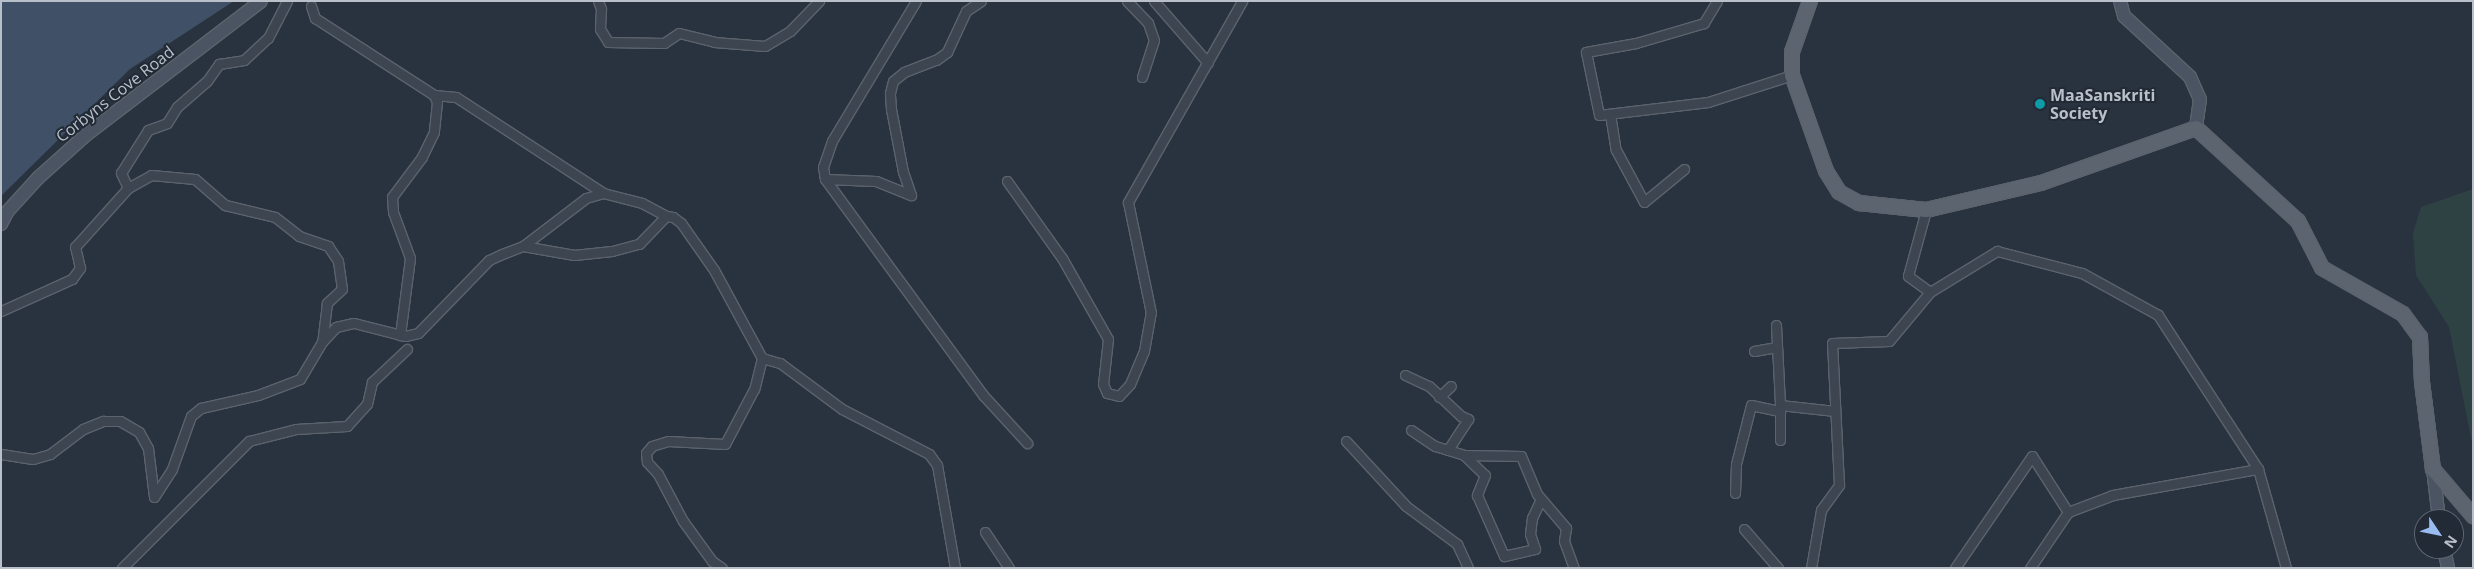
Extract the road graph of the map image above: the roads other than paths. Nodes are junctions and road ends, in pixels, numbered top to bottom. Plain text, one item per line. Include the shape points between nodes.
1 (261, 1) edge
2 (287, 1) edge
3 (598, 1) edge
4 (819, 1) edge
5 (916, 1) edge
6 (982, 1) edge
7 (1127, 1) edge
8 (1154, 1) edge
9 (1242, 1) edge
10 (1717, 1) edge
11 (1810, 1) edge
12 (2120, 1) edge
13 (311, 6) dead end
14 (1208, 62) junction
15 (1792, 75) junction
16 (1142, 77) dead end
17 (434, 95) junction
18 (1610, 114) junction
19 (2196, 128) junction
20 (1684, 169) dead end
21 (825, 179) junction
22 (1007, 181) dead end
23 (128, 188) junction
24 (603, 193) junction
25 (1926, 210) junction
26 (666, 216) junction
27 (1, 224) edge
28 (523, 246) junction
29 (1930, 292) junction
30 (1, 311) edge
31 (1776, 325) dead end
32 (400, 334) junction
33 (322, 342) junction
34 (1777, 347) junction
35 (407, 349) dead end
36 (1754, 351) dead end
37 (762, 358) junction
38 (1405, 375) dead end
39 (1451, 386) dead end
40 (1439, 397) junction
41 (1780, 408) junction
42 (1835, 411) junction
43 (1411, 430) dead end
44 (1780, 440) dead end
45 (1346, 441) dead end
46 (1027, 443) dead end
47 (1448, 450) junction
48 (1, 454) edge
49 (1464, 456) junction
50 (2433, 469) junction
51 (2258, 470) junction
52 (1734, 493) dead end
53 (1541, 499) junction
54 (2438, 509) edge
55 (2068, 512) junction
56 (2473, 516) edge
57 (1744, 529) dead end
58 (985, 532) dead end
59 (122, 568) edge
60 (722, 568) edge
61 (955, 568) edge
62 (1009, 568) edge
63 (1468, 568) edge
64 (1574, 568) edge
65 (1778, 568) edge
66 (1811, 568) edge
67 (1955, 568) edge
68 (2030, 568) edge
69 (2286, 568) edge

1 - 27 main road, Corbyns Cove Road via 86,135 38,178
2 - 23 street via 268,38 244,60 220,64 167,122 148,130 121,173
3 - 4 street via 600,29 608,42 664,43 685,33 714,42 765,46 790,31
5 - 21 street via 832,141 824,168
6 - 21 street via 966,11 947,52 936,60 904,72 894,81 890,93 891,109 903,172 911,195 876,181
7 - 16 street via 1148,23 1154,40
8 - 14 street
9 - 14 street
10 - 18 street via 1704,23 1663,36 1586,52 1599,115
11 - 15 main road via 1792,52
12 - 19 main road via 2124,16 2190,77 2200,99
13 - 17 street via 315,18
14 - 22 street via 1128,202 1151,313 1144,351 1130,384 1119,396 1107,392 1103,384 1108,340 1062,258
15 - 18 street via 1708,102
15 - 25 main road via 1826,171 1839,192 1860,203
17 - 24 street via 456,97
17 - 32 street via 434,132 422,157 392,196 393,212 410,258
18 - 20 street via 1616,150 1644,202
19 - 25 main road via 2041,183
19 - 50 main road via 2298,221 2322,268 2404,314 2420,337
21 - 46 street via 984,396
23 - 30 street via 75,248 80,268 72,279
23 - 33 street via 150,175 195,179 225,205 275,217 299,236 328,246 338,261 342,289 327,303
24 - 26 street via 642,203
24 - 28 street via 586,198
25 - 29 street via 1908,276
26 - 28 street via 640,244 612,251 574,255
26 - 37 street via 681,223 714,270
28 - 32 street via 489,260 418,332
29 - 42 street via 1888,341 1832,343
29 - 51 street via 1998,251 2082,272 2158,315
31 - 34 street
32 - 33 street via 354,323 336,328
33 - 48 street via 300,379 258,396 200,408 191,416 172,469 154,498 148,448 139,432 120,421 103,421 83,429 42,457 33,459
34 - 36 street
34 - 41 street
35 - 59 street via 372,382 367,404 347,426 296,429 249,441
37 - 60 street via 754,389 725,444 668,441 652,446 646,453 647,462 658,474 682,521 712,561
37 - 61 street via 780,363 842,409 929,454 937,465
38 - 40 street via 1429,386
39 - 40 street
40 - 47 street via 1468,419
41 - 42 street
41 - 44 street
41 - 52 street via 1751,405 1736,464
42 - 66 street via 1839,485 1821,510
43 - 47 street
45 - 63 street via 1406,506 1457,544
47 - 49 street
49 - 53 street via 1521,456
49 - 53 street via 1485,474 1477,495 1504,556 1535,549 1530,534 1532,518
50 - 54 main road
50 - 56 main road
51 - 55 street via 2112,495
51 - 69 street
53 - 64 street via 1566,528 1564,541
55 - 67 street via 2032,456
55 - 68 street
57 - 65 street
58 - 62 street

